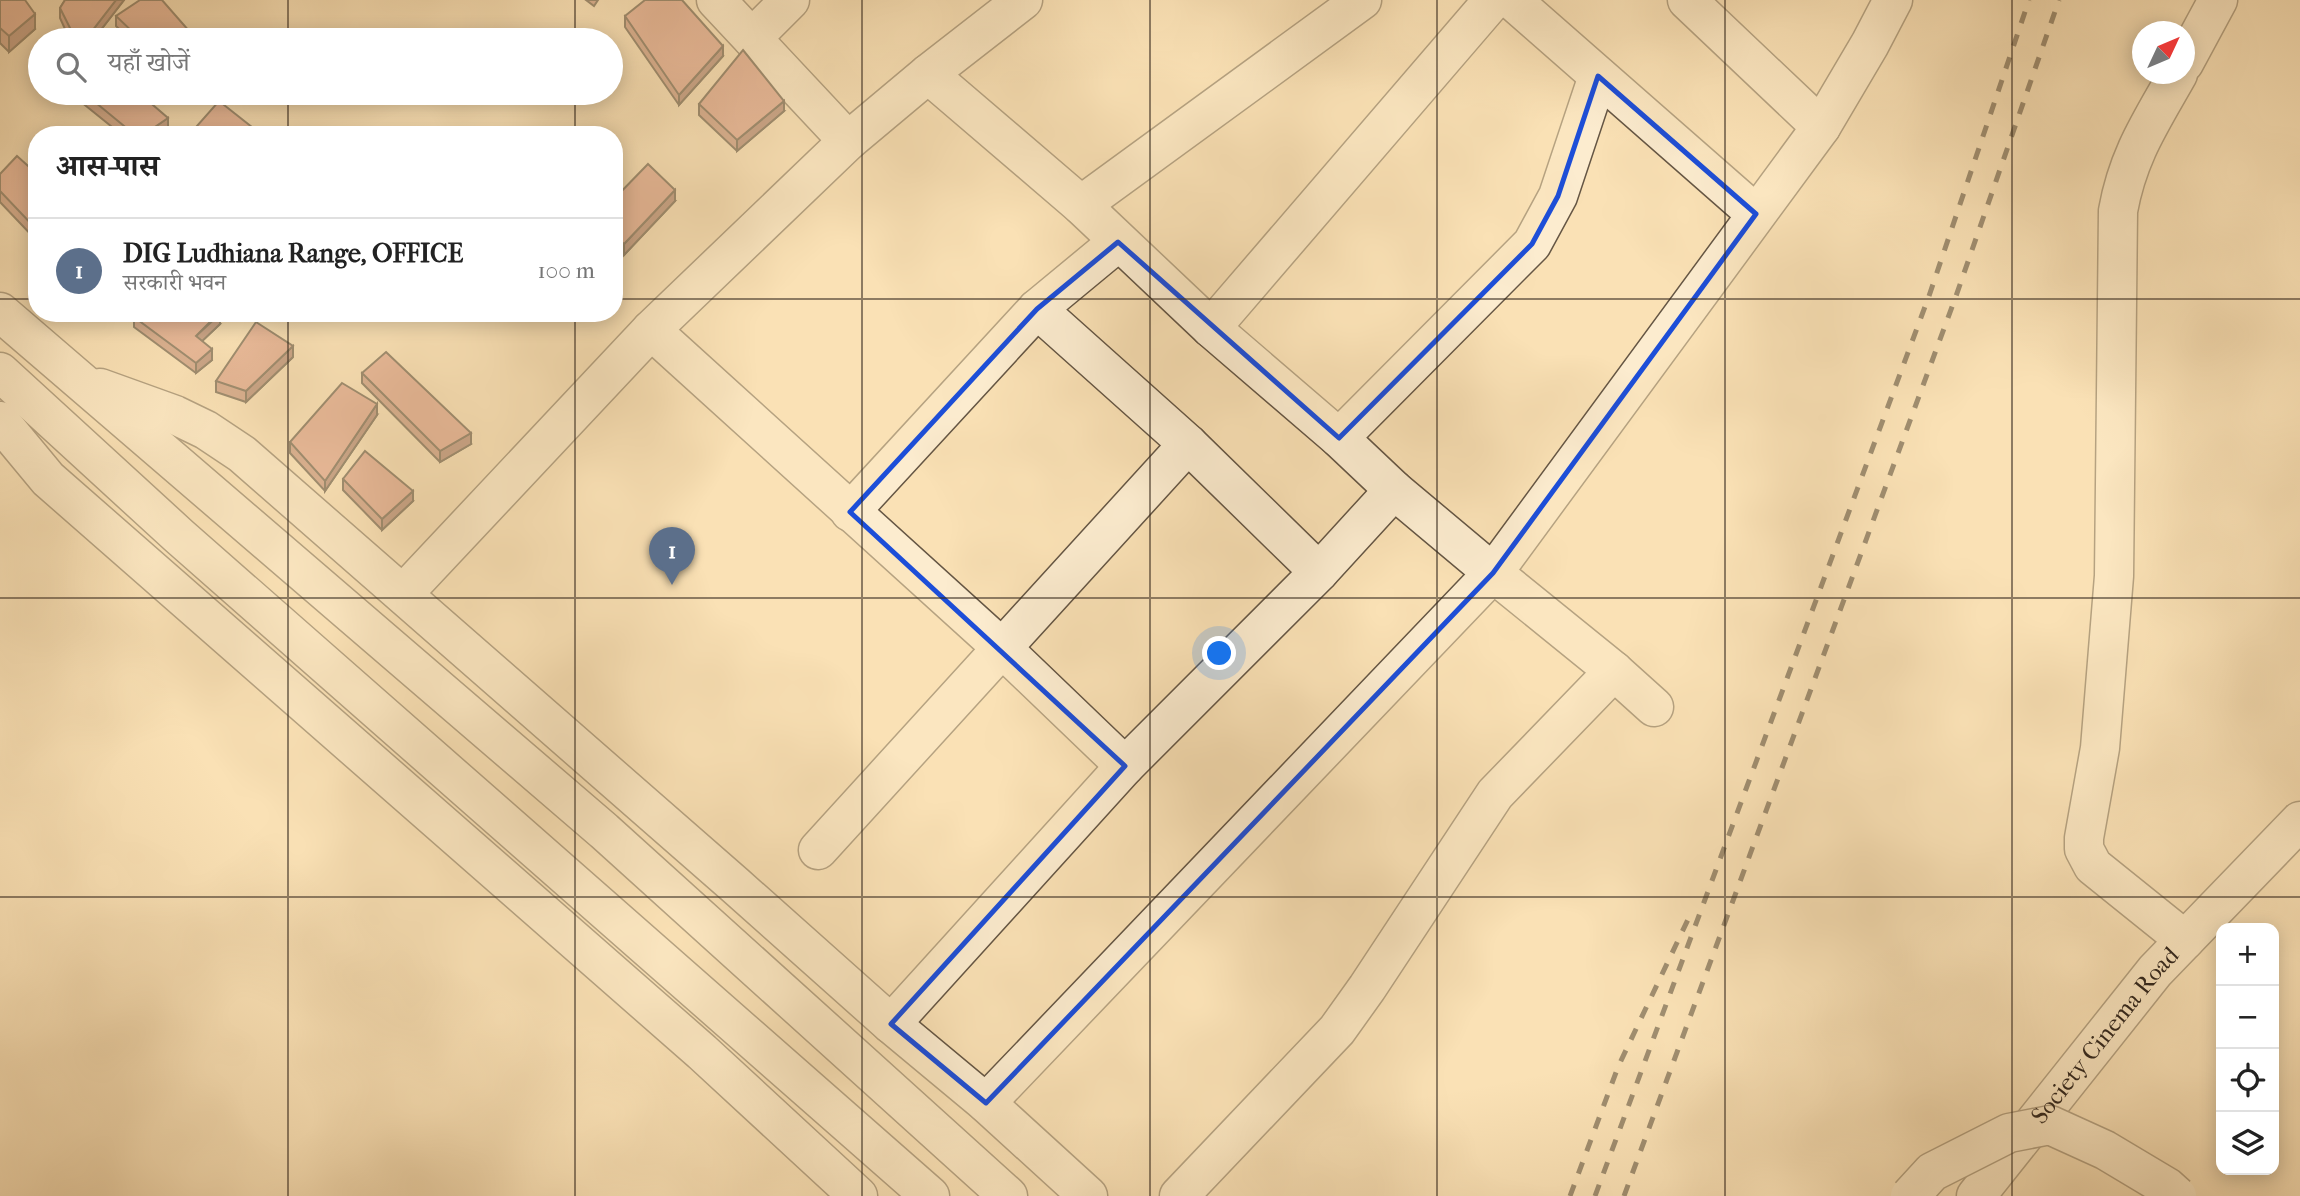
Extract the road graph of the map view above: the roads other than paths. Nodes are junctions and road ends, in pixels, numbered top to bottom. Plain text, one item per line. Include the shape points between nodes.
1 (716, 0) edge
2 (790, 0) edge
3 (1023, 0) edge
4 (1363, 0) edge
5 (1493, 0) edge
6 (1512, 0) edge
7 (1687, 0) edge
8 (1893, 0) edge
9 (2218, 0) edge
10 (752, 38) junction
11 (2195, 44) edge
12 (928, 74) junction
13 (1598, 76) junction
14 (2172, 84) edge
15 (1821, 127) junction
16 (848, 141) junction
17 (1080, 205) junction
18 (1756, 214) junction
19 (1118, 242) junction
20 (1037, 309) junction
21 (0, 312) edge
22 (1211, 328) junction
23 (651, 330) junction
24 (0, 372) edge
25 (75, 379) junction
26 (0, 421) edge
27 (1339, 438) junction
28 (1188, 444) junction
29 (1394, 490) junction
30 (850, 512) junction
31 (1319, 572) junction
32 (1493, 573) junction
33 (403, 594) junction
34 (1003, 649) junction
35 (1614, 671) junction
36 (1654, 707) dead end
37 (1125, 766) junction
38 (2300, 821) edge
39 (818, 850) dead end
40 (2185, 940) junction
41 (891, 1024) junction
42 (986, 1103) junction
43 (858, 1196) edge
44 (930, 1196) edge
45 (1008, 1196) edge
46 (1088, 1196) edge
47 (1179, 1196) edge
48 (1910, 1196) edge
49 (1976, 1196) edge
50 (2177, 1196) edge

1 - 10 street
2 - 10 street
3 - 12 street
4 - 17 street
5 - 22 street
6 - 13 street
7 - 15 street
8 - 15 street
9 - 11 street
10 - 16 street
12 - 16 street
12 - 17 street
13 - 18 street
13 - 27 street via 1558,196 1532,244
14 - 40 street via 2138,144 2123,181 2118,211 2113,576 2100,748 2084,849 2093,866
15 - 18 street
16 - 23 street
17 - 19 street
18 - 32 street
19 - 20 street
19 - 22 street
20 - 28 street
20 - 30 street
21 - 25 street
22 - 27 street
23 - 30 street
23 - 33 street
24 - 44 street via 179,536
25 - 33 street via 206,430 242,454
25 - 45 street via 604,831
26 - 43 street via 48,479 702,1052
27 - 29 street
28 - 31 street
28 - 34 street
29 - 31 street
29 - 32 street
30 - 34 street
31 - 37 street
32 - 35 street
32 - 42 street
33 - 41 street
34 - 37 street
34 - 39 street
35 - 36 street
35 - 47 street via 1495,794 1336,1030
37 - 41 street
38 - 40 street, Society Cinema Road
40 - 49 street, Society Cinema Road via 2155,971
41 - 42 street
42 - 46 street
48 - 50 street, bridge via 1931,1172 2009,1133 2050,1125 2105,1150

